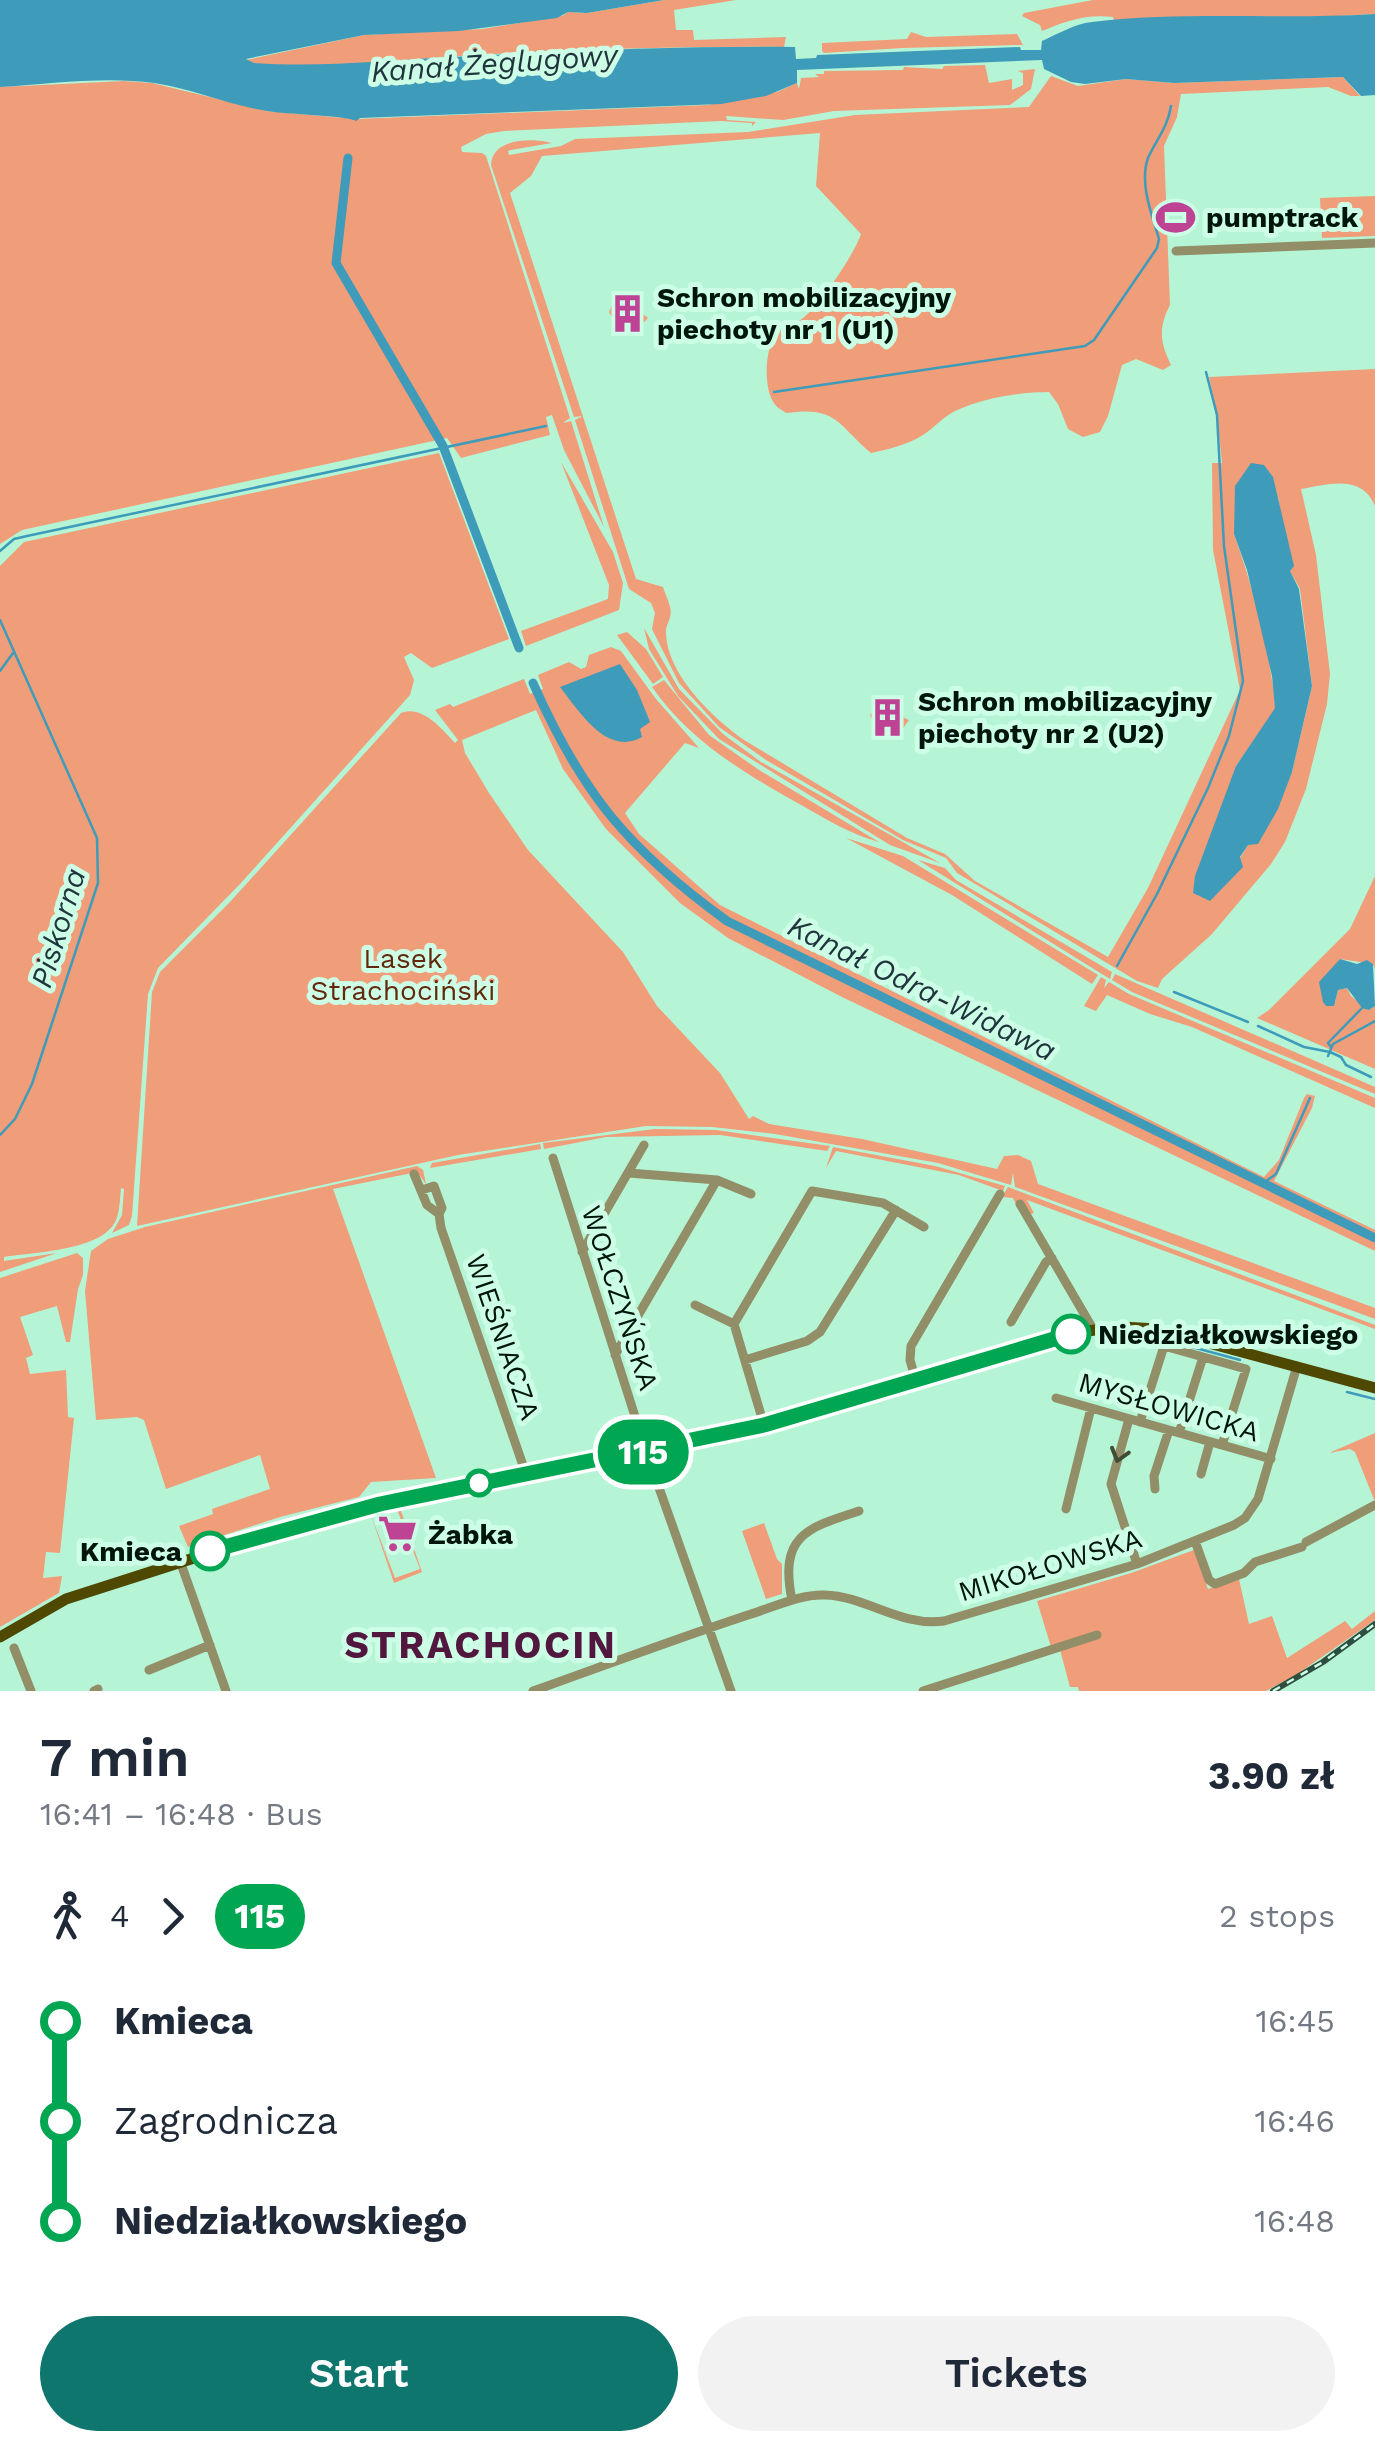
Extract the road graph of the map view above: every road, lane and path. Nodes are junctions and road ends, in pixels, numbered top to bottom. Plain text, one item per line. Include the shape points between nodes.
1 (1375, 243) edge
2 (1176, 251) dead end
3 (644, 1145) dead end
4 (552, 1158) dead end
5 (628, 1173) junction
6 (414, 1174) dead end
7 (717, 1180) junction
8 (751, 1194) dead end
9 (1000, 1194) dead end
10 (1020, 1204) dead end
11 (896, 1210) junction
12 (924, 1227) dead end
13 (582, 1252) junction
14 (1052, 1258) junction
15 (694, 1304) dead end
16 (1011, 1322) dead end
17 (734, 1324) junction
18 (1093, 1329) junction
19 (615, 1355) junction
20 (1203, 1356) junction
21 (745, 1360) junction
22 (1297, 1366) junction
23 (916, 1380) junction
24 (1375, 1388) edge
25 (1056, 1398) dead end
26 (1091, 1408) junction
27 (1135, 1420) junction
28 (764, 1425) junction
29 (1174, 1432) junction
30 (1210, 1442) junction
31 (1222, 1445) junction
32 (646, 1452) junction
33 (1271, 1459) junction
34 (526, 1474) junction
35 (1201, 1474) dead end
36 (1155, 1490) dead end
37 (1375, 1505) edge
38 (1066, 1510) dead end
39 (859, 1511) dead end
40 (1195, 1542) junction
41 (180, 1561) junction
42 (1138, 1564) junction
43 (792, 1600) junction
44 (709, 1628) junction
45 (1097, 1635) dead end
46 (0, 1638) edge
47 (210, 1645) junction
48 (14, 1648) dead end
49 (148, 1670) dead end
50 (31, 1691) edge
51 (226, 1691) edge
52 (533, 1691) edge
53 (731, 1691) edge
54 (924, 1691) edge

1 - 2 street
3 - 5 street
4 - 13 street, WOŁCZYŃSKA
5 - 7 street
5 - 13 street
6 - 34 street, WIEŚNIACZA via 427,1205 439,1214
7 - 8 street
7 - 19 street
9 - 23 street via 911,1346
10 - 14 street
11 - 12 street
11 - 17 street via 812,1191
11 - 21 street via 826,1326 807,1341
13 - 19 street, WOŁCZYŃSKA
14 - 16 street
14 - 18 street
15 - 17 street
17 - 21 street
18 - 22 main road via 1157,1329
18 - 23 main road
19 - 32 street, WOŁCZYŃSKA
20 - 27 street via 1164,1346
20 - 29 street via 1189,1408
20 - 31 street via 1246,1369
21 - 28 street
22 - 24 main road
22 - 33 street, MIKOŁOWSKA
23 - 28 main road
25 - 26 street, MYSŁOWICKA
26 - 27 street, MYSŁOWICKA
26 - 38 street
27 - 29 street, MYSŁOWICKA
27 -> 42 street via 1111,1484
28 - 32 main road
29 - 30 street, MYSŁOWICKA
29 - 36 street via 1154,1476
30 - 31 street, MYSŁOWICKA
30 - 35 street
31 - 33 street, MYSŁOWICKA
32 - 34 main road
32 - 44 street, WOŁCZYŃSKA
33 - 40 street, MIKOŁOWSKA via 1245,1518
34 - 41 main road via 336,1515
37 - 40 street via 1215,1584
39 - 43 street via 817,1524 798,1538 789,1560
40 - 42 street, MIKOŁOWSKA
41 - 46 main road via 66,1599
41 - 47 street
42 - 43 street, MIKOŁOWSKA via 933,1622 823,1594
43 - 44 street, MIKOŁOWSKA
44 - 52 street, MIKOŁOWSKA
44 - 53 street, WOŁCZYŃSKA
45 - 54 street
47 - 49 street
47 - 51 street
48 - 50 street

